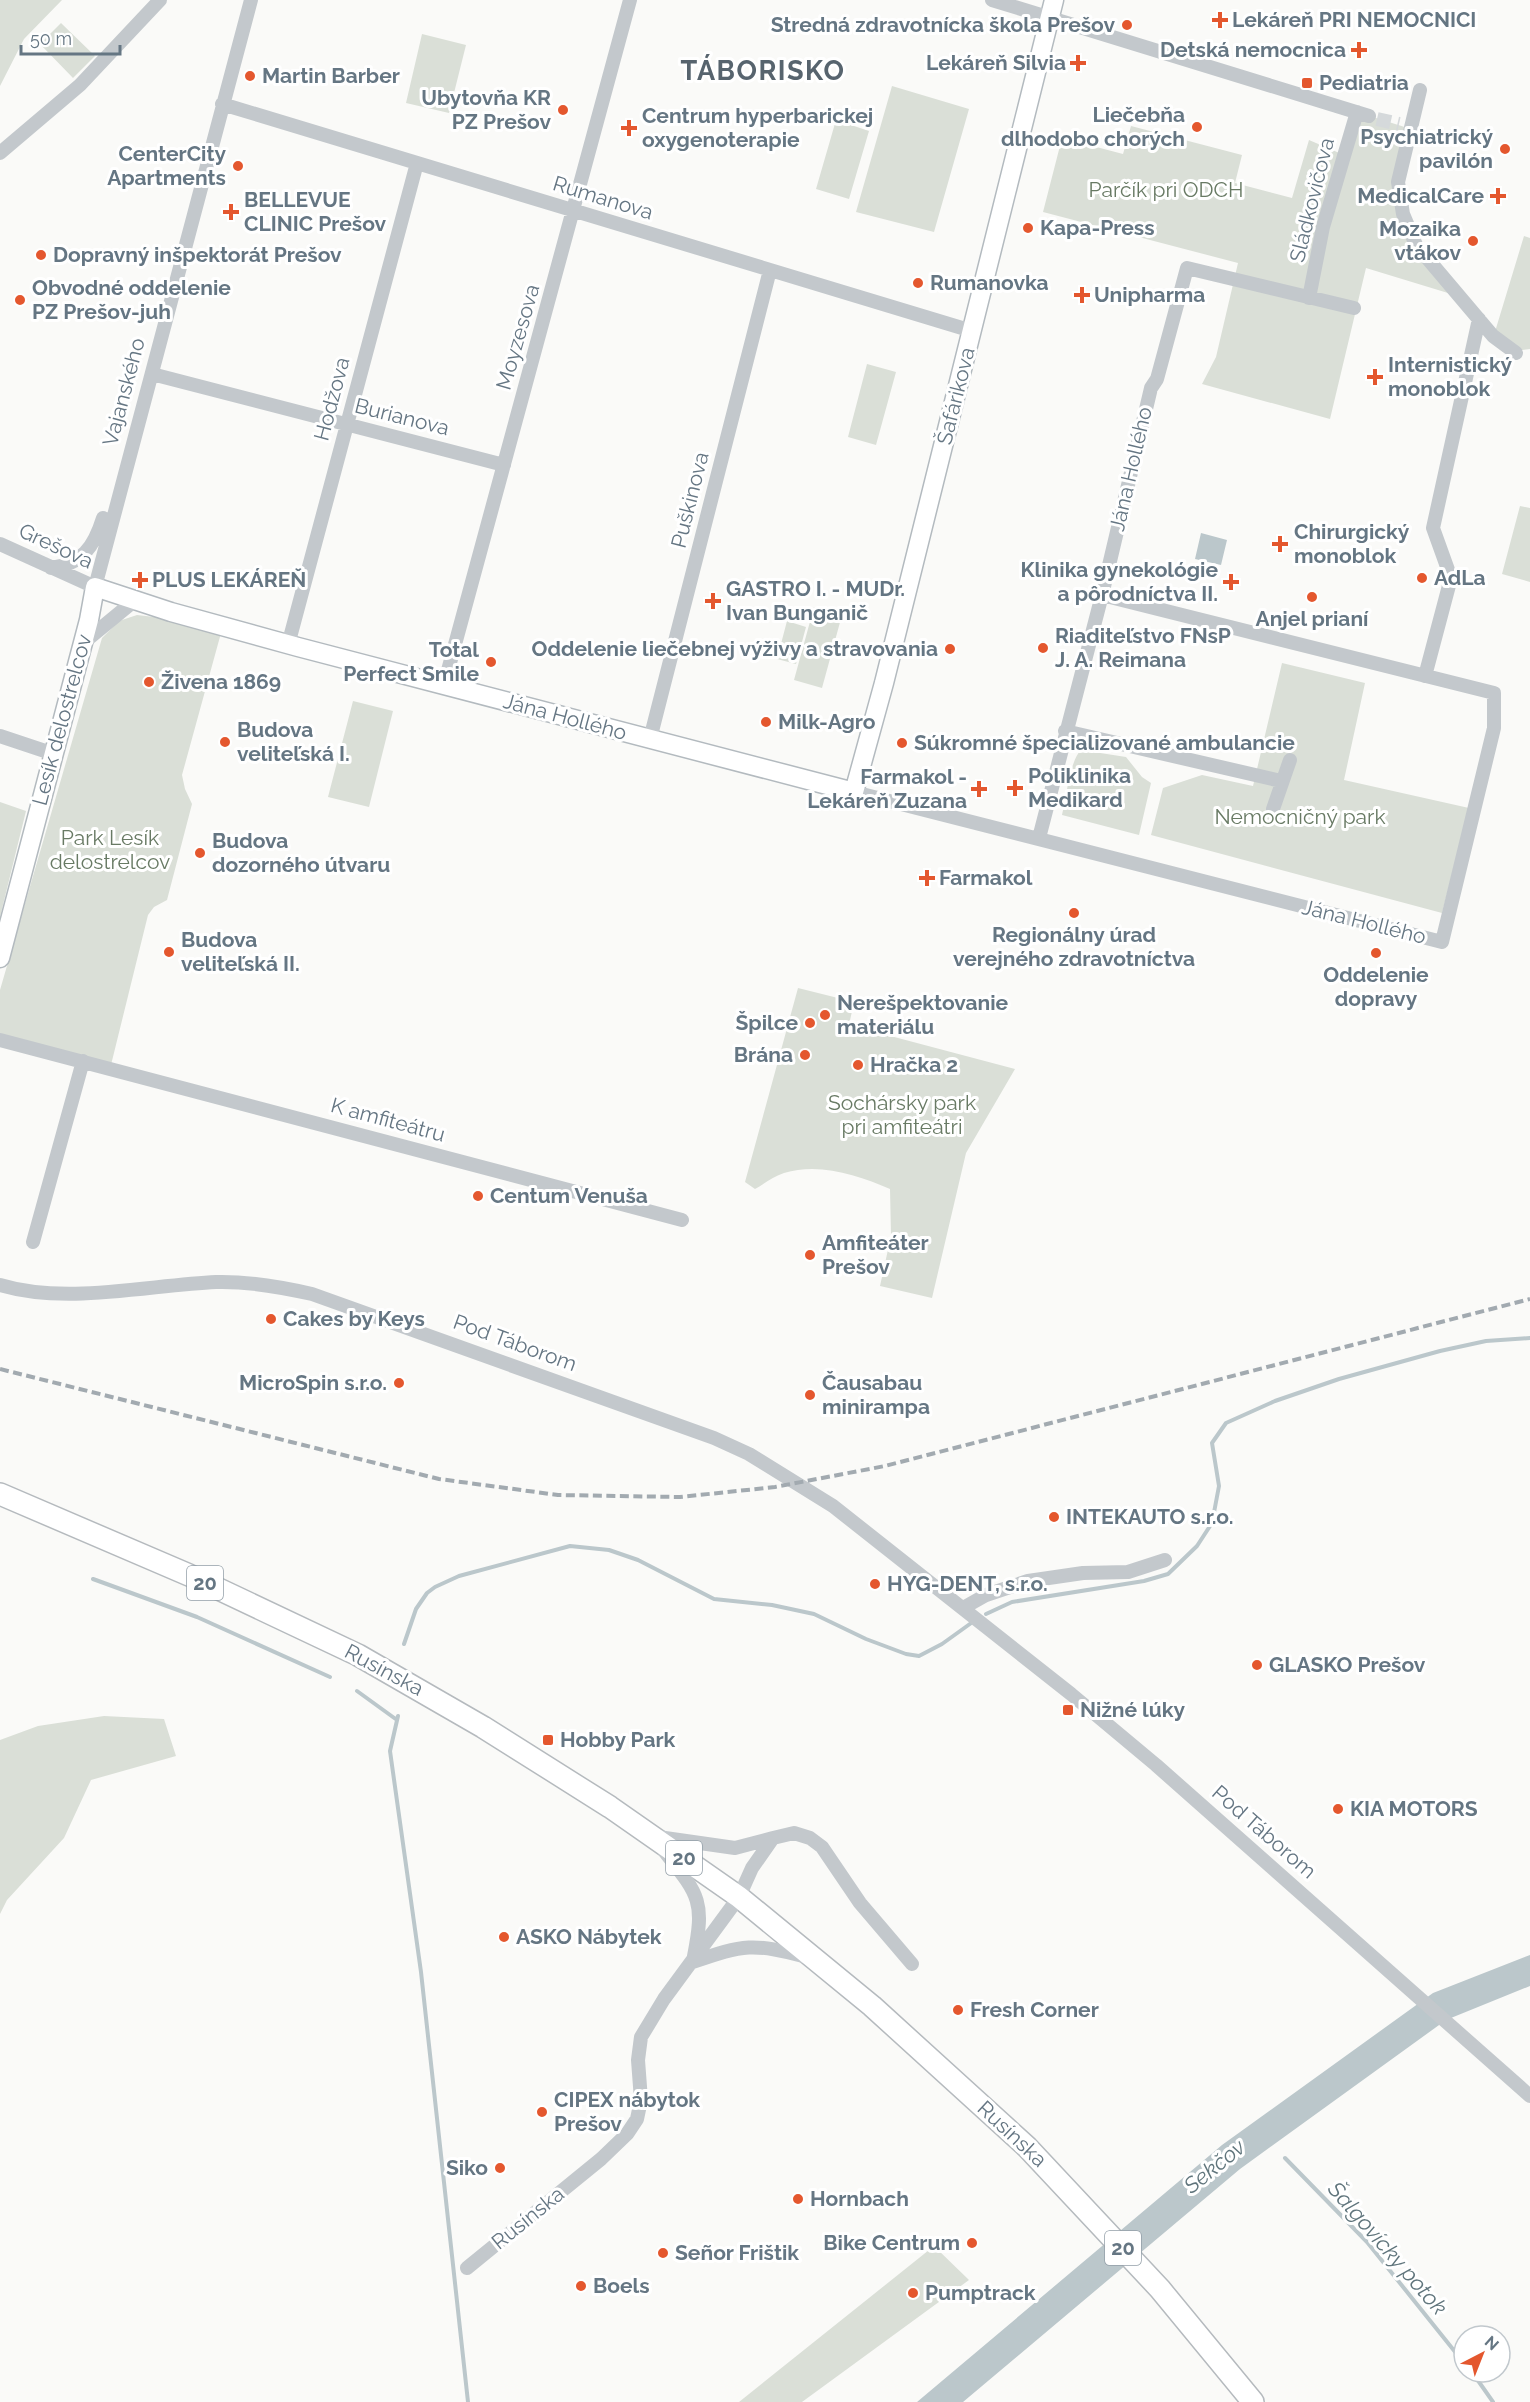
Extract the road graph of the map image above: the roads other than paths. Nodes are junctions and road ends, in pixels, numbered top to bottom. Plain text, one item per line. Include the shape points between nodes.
1 (160, 0) edge
2 (251, 0) edge
3 (630, 0) edge
4 (992, 0) edge
5 (1052, 9) edge
6 (1420, 90) dead end
7 (222, 104) junction
8 (0, 153) edge
9 (417, 163) junction
10 (574, 211) junction
11 (770, 270) junction
12 (1310, 298) junction
13 (1354, 308) dead end
14 (1479, 319) junction
15 (972, 331) junction
16 (1516, 352) dead end
17 (152, 374) junction
18 (347, 425) junction
19 (134, 438) junction
20 (504, 465) junction
21 (0, 544) edge
22 (51, 568) junction
23 (95, 587) junction
24 (1102, 595) junction
25 (134, 601) junction
26 (83, 643) junction
27 (288, 645) junction
28 (1425, 676) junction
29 (444, 685) junction
30 (1065, 731) junction
31 (0, 736) edge
32 (650, 739) junction
33 (54, 754) junction
34 (1290, 760) dead end
35 (1281, 781) junction
36 (854, 792) junction
37 (1273, 809) dead end
38 (1039, 838) junction
39 (0, 958) edge
40 (0, 1040) edge
41 (83, 1061) junction
42 (682, 1220) dead end
43 (33, 1242) dead end
44 (0, 1285) edge
45 (0, 1494) edge
46 (1165, 1560) dead end
47 (963, 1608) junction
48 (652, 1836) junction
49 (773, 1838) junction
50 (739, 1897) junction
51 (816, 1960) junction
52 (693, 1962) junction
53 (912, 1964) dead end
54 (1530, 2096) edge
55 (467, 2268) dead end
56 (1253, 2402) edge

1 - 8 street via 80,85
2 - 7 street, Vajanského
3 - 10 street, Moyzesova
4 - 5 street, Sládkovičova
5 - 12 street, Sládkovičova via 1363,114 1323,227
5 - 15 street, Šafárikova
6 - 14 street via 1405,126 1398,182 1402,214 1416,245
7 - 9 street, Rumanova
7 - 17 street, Vajanského
9 - 10 street, Rumanova
9 - 18 street, Hodžova
10 - 11 street, Rumanova
10 - 20 street, Moyzesova
11 - 15 street, Rumanova
11 - 32 street, Puškinova
12 - 13 street
12 - 24 street, Jána Hollého via 1188,267 1151,388
14 - 16 street via 1493,336
14 - 28 street via 1432,528 1451,578
15 - 36 street, Šafárikova
17 - 18 street, Burianova
17 - 19 street, Vajanského
18 - 20 street, Burianova
18 - 27 street, Hodžova
19 - 22 street via 120,460 88,551 67,566
19 - 23 street, Vajanského
20 - 29 street, Moyzesova
21 - 22 street, Grešova
22 - 23 street, Grešova
23 - 25 street, Jána Hollého
23 - 26 street, Lesík delostrelcov
24 - 28 street, Jána Hollého
24 - 30 street, Jána Hollého
25 - 26 street
25 - 27 street, Jána Hollého
26 - 33 street, Lesík delostrelcov
27 - 29 street, Jána Hollého
28 - 38 street, Jána Hollého via 1494,693 1494,728 1442,942
29 - 32 street, Jána Hollého
30 - 35 street
30 - 38 street, Jána Hollého
31 - 33 street
32 - 36 street, Jána Hollého
33 - 39 street, Lesík delostrelcov
34 - 35 street
35 - 37 street
36 - 38 street, Jána Hollého
40 - 41 street, K amfiteátru
41 - 42 street, K amfiteátru
41 - 43 street
44 - 47 street, Pod Táborom via 68,1292 252,1283 312,1294 671,1421 749,1454 833,1506
45 - 48 main road, Rusínska / 20 via 189,1575 358,1655 483,1727
46 - 47 street via 1128,1572 1083,1573 1028,1581 986,1595
47 - 54 street, Pod Táborom via 1156,1765
48 - 49 street via 735,1848
48 - 50 main road, Rusínska / 20
48 - 52 street via 694,1889 700,1924
49 - 50 street via 752,1868
49 - 53 street via 794,1833 822,1847 860,1904
50 - 51 main road, Rusínska / 20
50 - 52 street, Rusínska
51 - 52 street via 766,1946 747,1946
51 - 56 main road, Rusínska / 20 via 1028,2147 1160,2289
52 - 55 street, Rusínska via 641,2037 641,2100 637,2119 627,2134 602,2159

